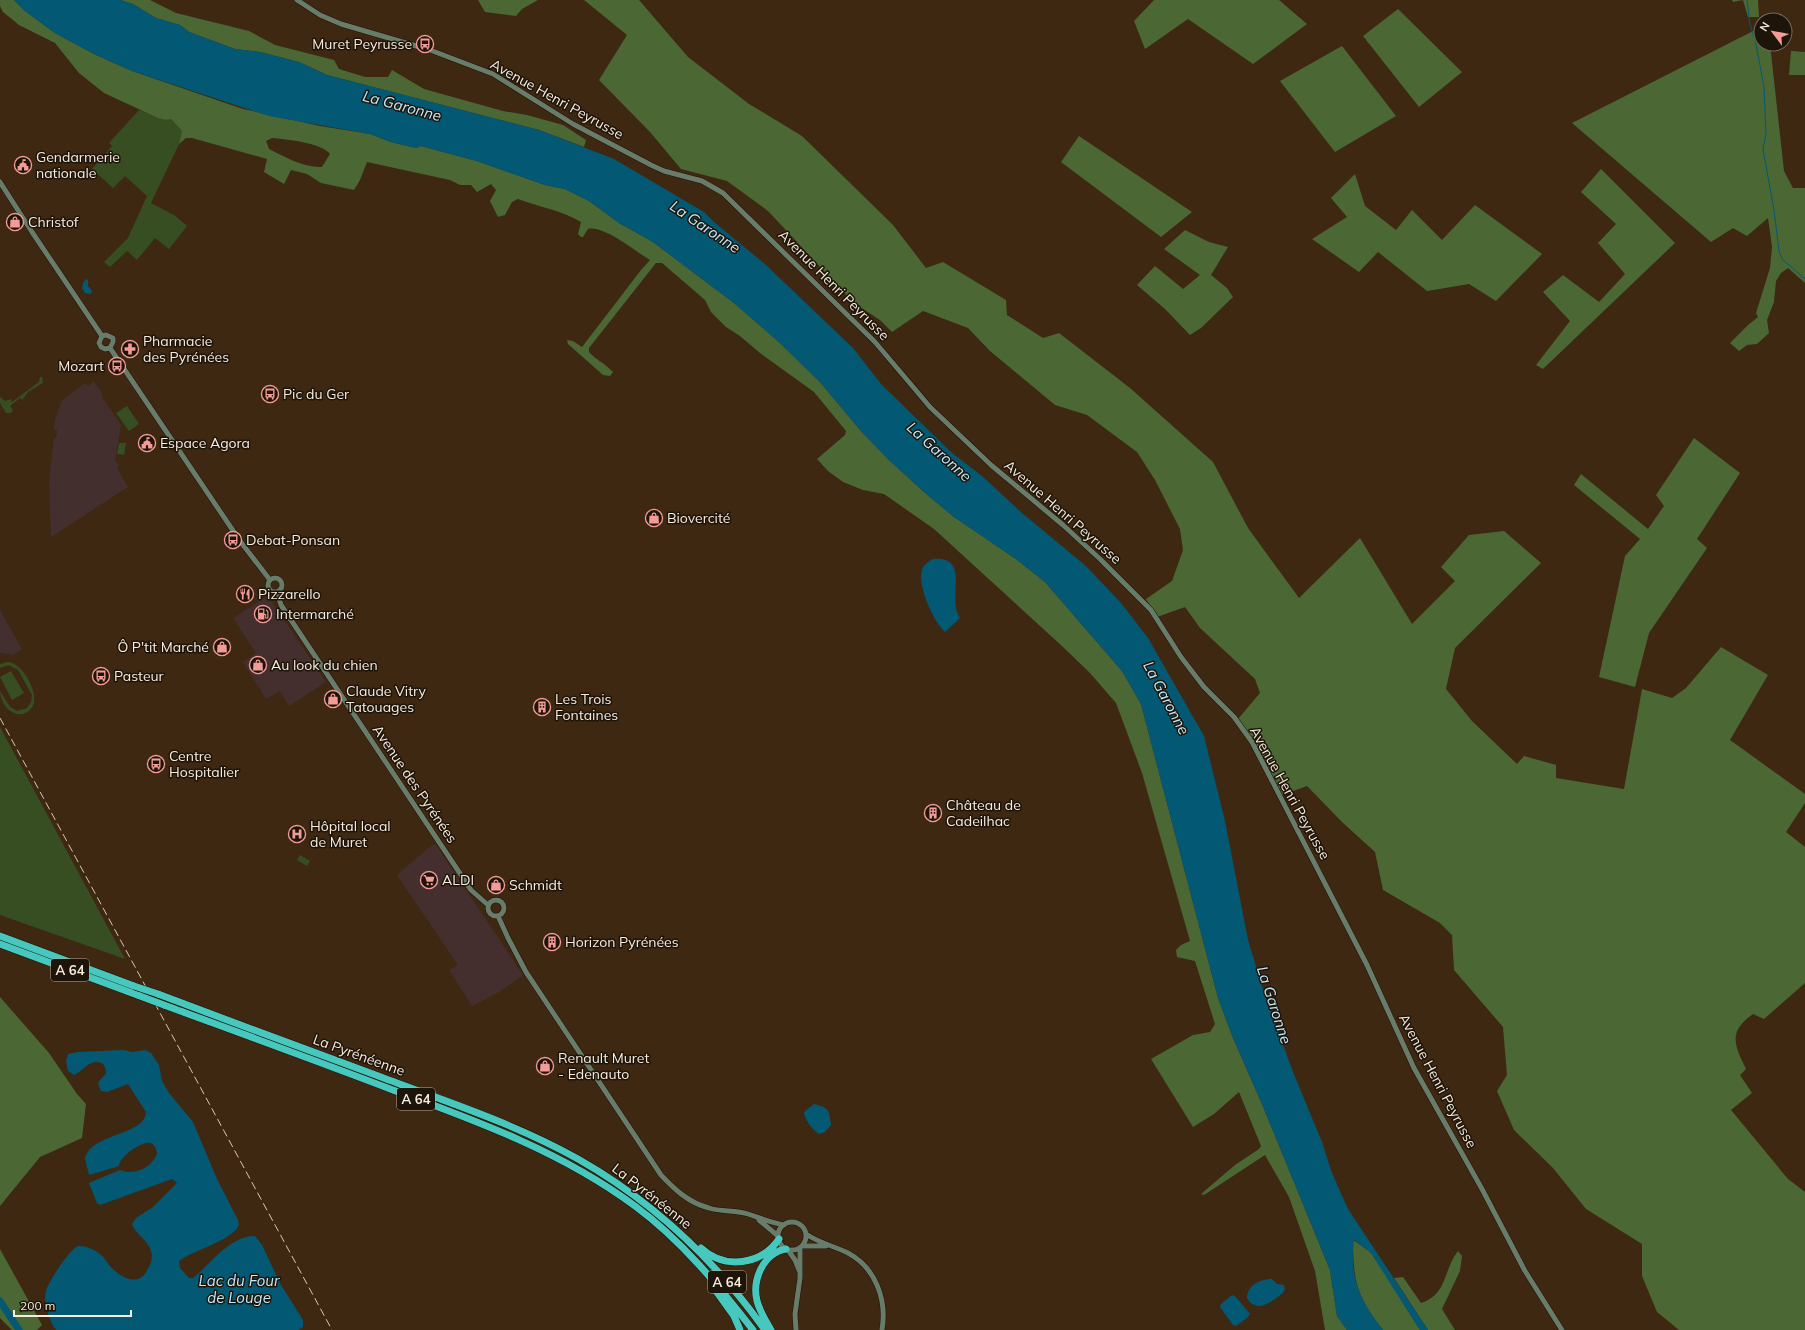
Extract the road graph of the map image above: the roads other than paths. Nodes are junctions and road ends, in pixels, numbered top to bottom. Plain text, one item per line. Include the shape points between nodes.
1 (297, 0) edge
2 (0, 182) edge
3 (102, 336) junction
4 (110, 348) junction
5 (270, 580) junction
6 (277, 592) junction
7 (488, 905) junction
8 (498, 916) junction
9 (0, 936) edge
10 (0, 944) edge
11 (755, 1217) junction
12 (784, 1225) junction
13 (806, 1234) junction
14 (685, 1237) junction
15 (778, 1237) junction
16 (829, 1246) junction
17 (801, 1247) junction
18 (787, 1249) junction
19 (694, 1259) junction
20 (799, 1271) junction
21 (740, 1330) edge
22 (753, 1330) edge
23 (765, 1330) edge
24 (771, 1330) edge
25 (796, 1330) edge
26 (882, 1330) edge
27 (1562, 1330) edge

1 - 27 street, Avenue Henri Peyrusse via 320,15 341,24 430,50 493,74 574,124 651,165 702,181 723,193 875,342 930,407 990,465 1063,525 1151,610 1181,657 1252,742 1367,965 1414,1068 1525,1271
2 - 3 street
3 - 4 street via 99,343 105,349
3 - 4 street via 113,338 114,342
4 - 5 street via 235,534
5 - 6 street via 267,584 269,590
5 - 6 street via 276,578 281,582 282,587
6 - 7 street, Avenue des Pyrénées via 281,605 471,890
7 - 8 street via 489,914
7 - 8 street via 493,900 502,902 504,909
8 - 11 street via 526,972 661,1175 672,1187 697,1204
9 - 14 highway, La Pyrénéenne / A 64, bridge via 445,1101 542,1141 618,1184
10 - 19 highway, La Pyrénéenne / A 64, bridge via 508,1134 592,1178 629,1202 655,1222
11 - 12 street
11 - 15 street via 770,1227
12 - 13 street via 798,1223
12 - 15 street
13 - 16 street
13 - 17 street
14 - 15 highway via 711,1256 724,1261 748,1262 771,1249
14 - 23 highway, La Pyrénéenne / A 64 via 738,1294
15 - 18 street via 782,1246
16 - 17 street
16 - 26 street via 848,1253 862,1262 870,1272 880,1291 883,1309
17 - 18 street
17 - 20 street
18 - 20 street
18 - 24 highway via 768,1258 756,1282 757,1300
19 - 21 highway via 697,1268 730,1309
19 - 22 highway, La Pyrénéenne / A 64
20 - 25 street

